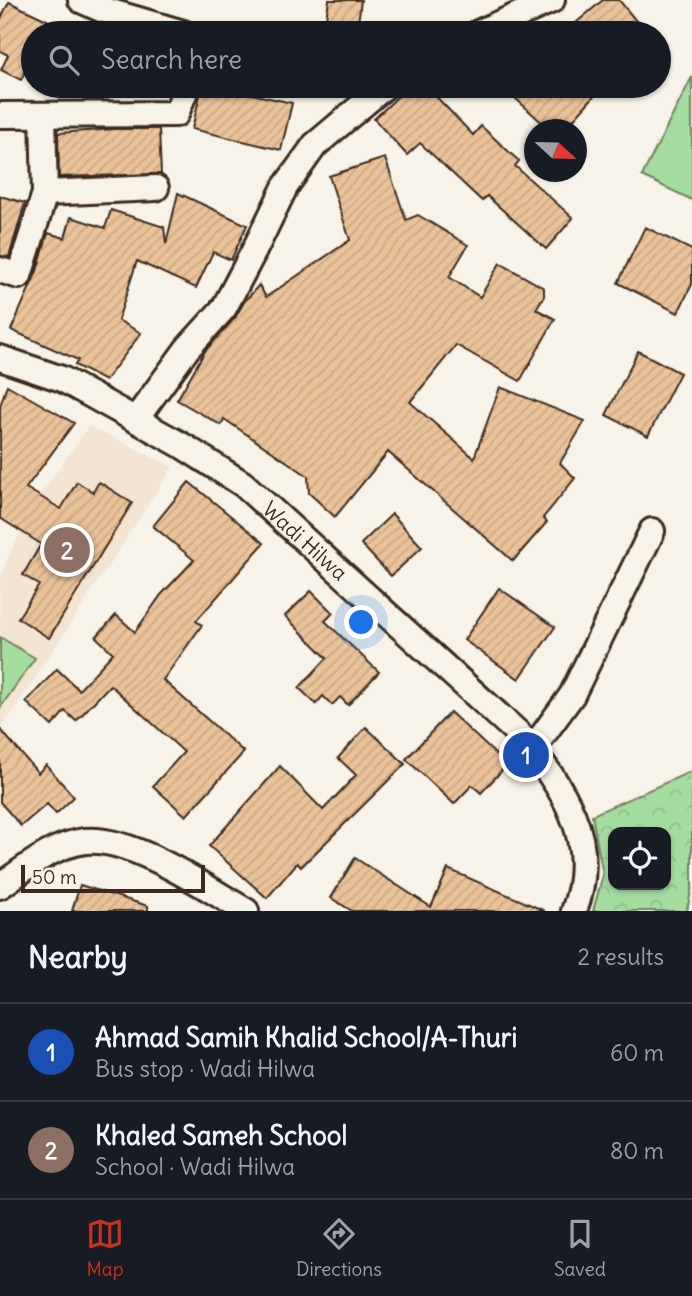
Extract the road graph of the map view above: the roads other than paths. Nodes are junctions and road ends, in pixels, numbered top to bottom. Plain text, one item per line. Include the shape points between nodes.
1 (81, 0) edge
2 (552, 0) edge
3 (142, 21) edge
4 (505, 21) edge
5 (182, 98) edge
6 (371, 98) edge
7 (0, 115) edge
8 (43, 115) junction
9 (156, 188) dead end
10 (45, 193) junction
11 (10, 273) edge
12 (0, 358) edge
13 (136, 419) junction
14 (652, 531) dead end
15 (532, 750) junction
16 (0, 886) edge
17 (246, 911) edge
18 (573, 911) edge

1 - 3 street
2 - 4 street
5 - 8 street via 176,114
6 - 13 street via 315,145 285,187 223,308
7 - 8 street
8 - 10 street
9 - 10 street
10 - 11 street
12 - 13 street, Wadi Hilwa via 62,379
13 - 15 street, Wadi Hilwa via 243,484
14 - 15 street via 572,695
15 - 18 street, Wadi Hilwa via 577,822 582,875
16 - 17 street via 36,859 65,847 85,841 110,843 156,859

